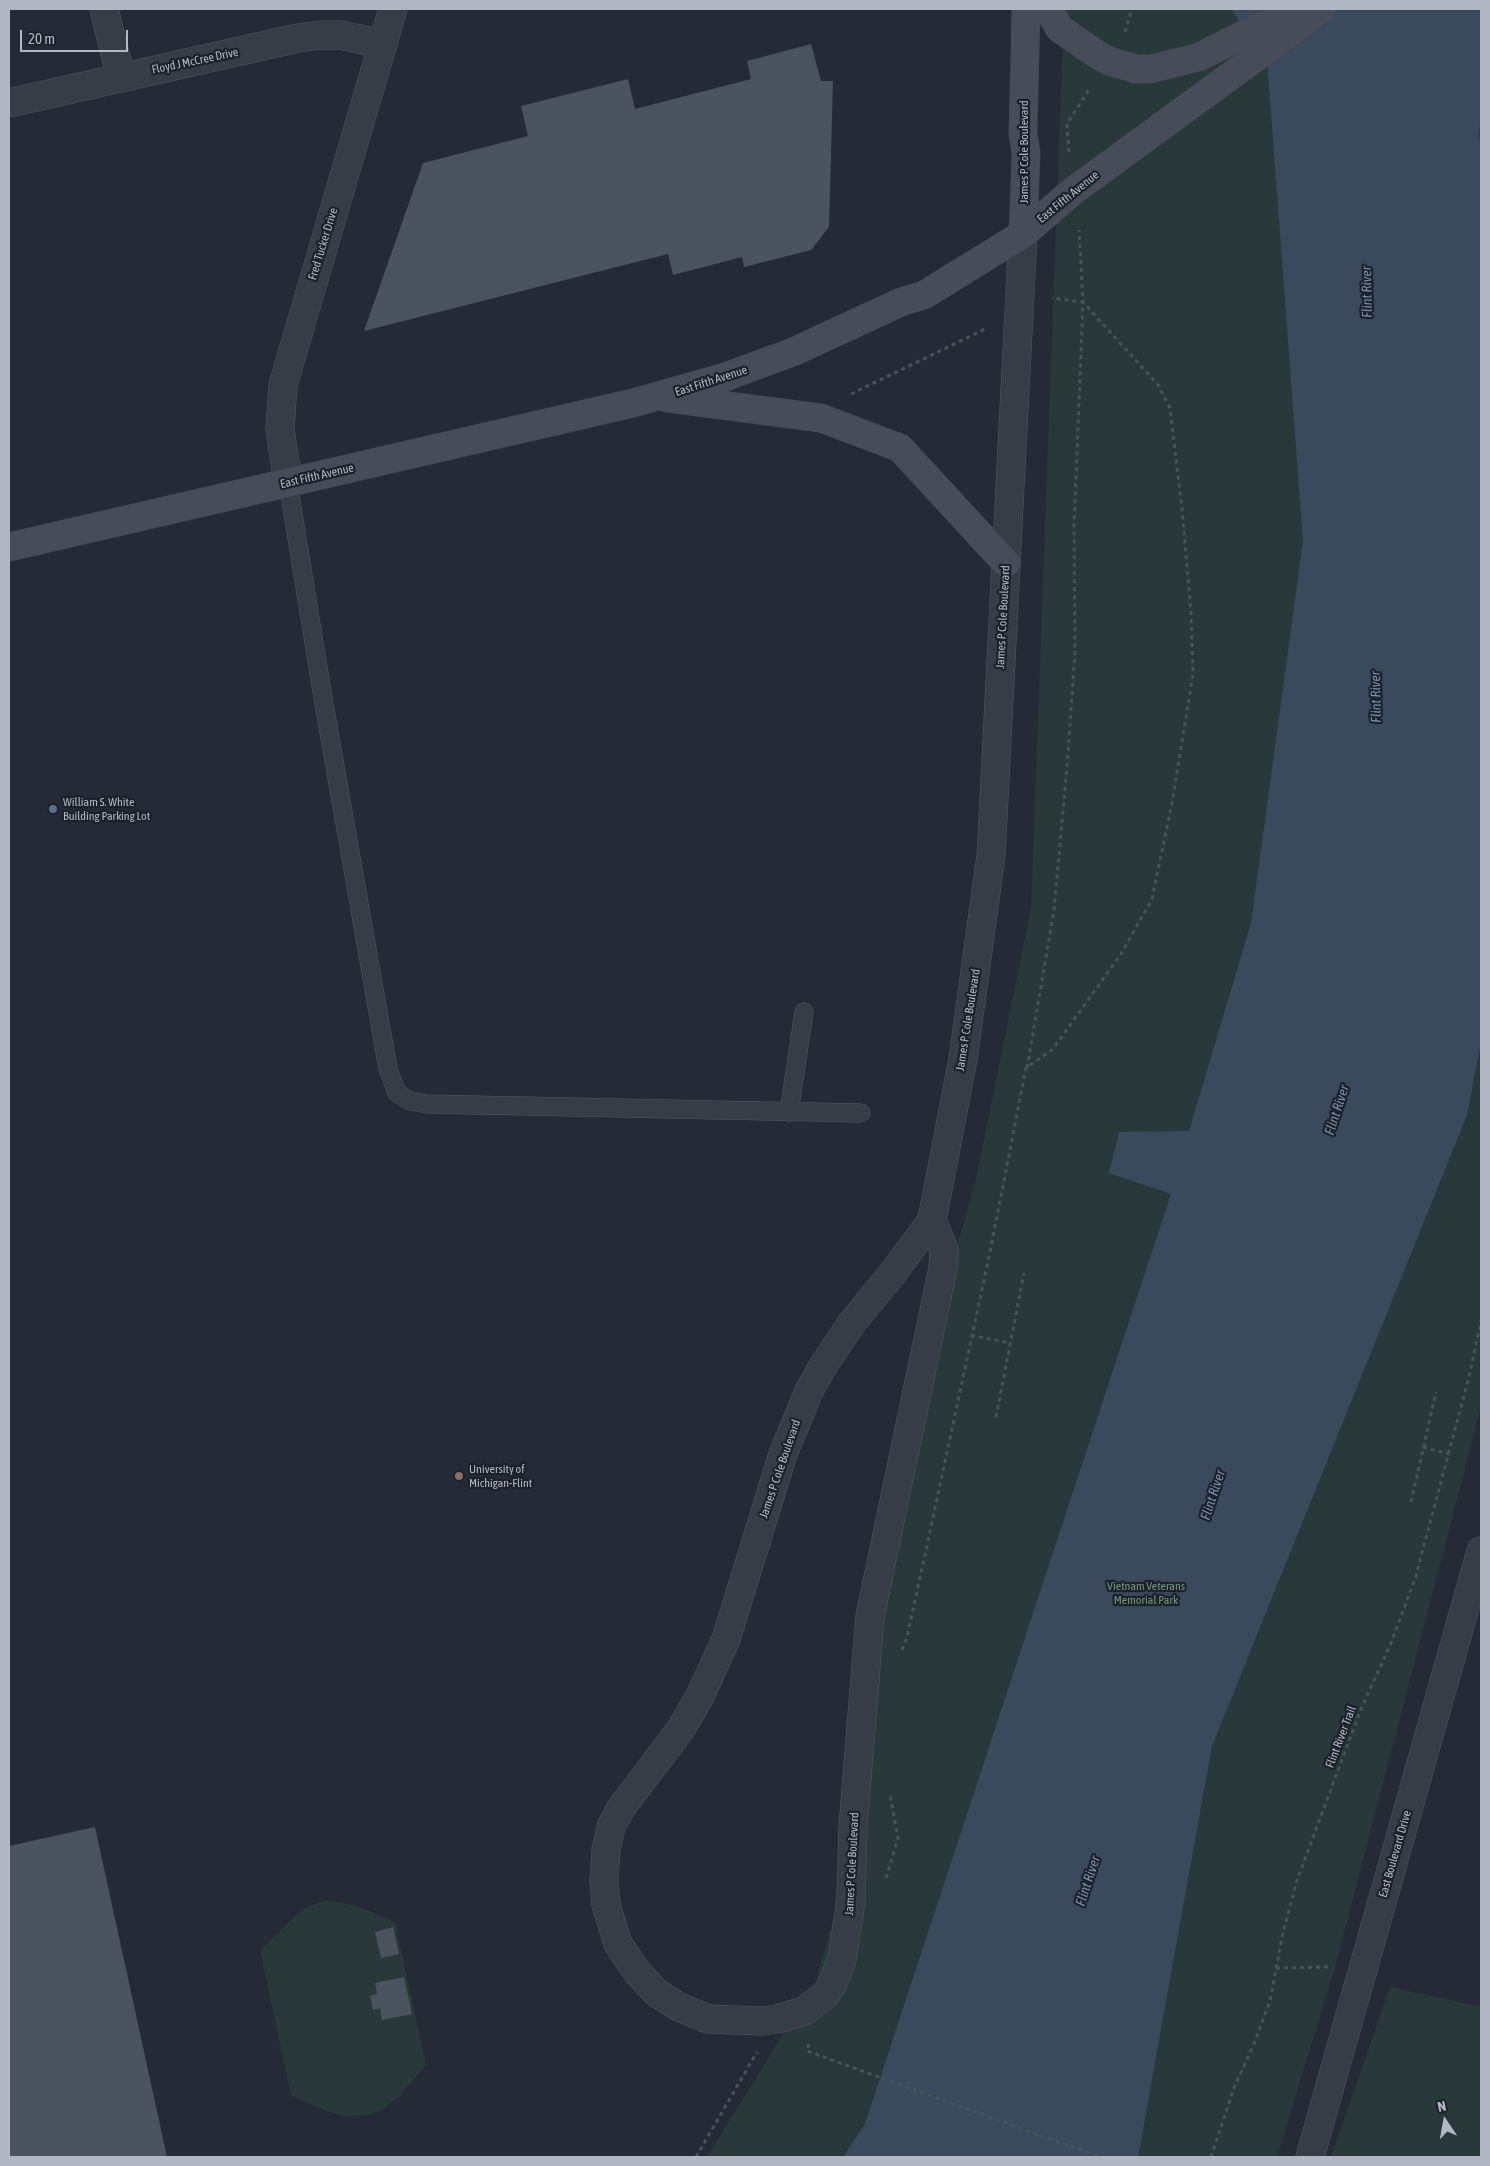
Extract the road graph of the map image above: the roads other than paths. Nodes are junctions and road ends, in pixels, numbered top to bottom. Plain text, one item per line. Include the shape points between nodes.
1 (104, 9) edge
2 (393, 9) edge
3 (1026, 9) edge
4 (1048, 9) edge
5 (1295, 9) edge
6 (1322, 9) edge
7 (383, 44) junction
8 (121, 78) junction
9 (9, 103) edge
10 (1023, 234) junction
11 (658, 397) junction
12 (288, 483) junction
13 (9, 547) edge
14 (1006, 563) junction
15 (804, 1012) dead end
16 (789, 1112) junction
17 (861, 1113) dead end
18 (932, 1220) junction
19 (1481, 1551) edge
20 (1310, 2157) edge

1 - 8 street
2 - 7 street, Fred Tucker Drive
3 - 10 main road, James P Cole Boulevard
4 - 5 main road via 1060,29 1109,61 1136,69 1151,69 1199,57
6 - 10 main road, East Fifth Avenue via 1073,191
7 - 8 street, Floyd J McCree Drive via 356,37 320,35
7 - 12 street, Fred Tucker Drive via 283,385 280,429
8 - 9 street, Floyd J McCree Drive
10 - 11 main road, East Fifth Avenue via 924,295 901,302 793,352
10 - 14 street, James P Cole Boulevard
11 - 12 main road, East Fifth Avenue
11 - 14 main road via 821,418 900,448
12 - 13 main road, East Fifth Avenue
12 - 16 lane via 388,1069 397,1093 410,1101 427,1104
14 - 18 street, James P Cole Boulevard via 991,856 964,1050
15 - 16 lane
16 - 17 lane
18 - 18 street, James P Cole Boulevard via 851,1324 809,1391 783,1454 735,1616 701,1694 670,1745 624,1803 610,1833 604,1893 618,1944 638,1973 657,1992 679,2007 708,2019 762,2021 804,2011 825,1995 842,1959 852,1901 853,1827 870,1616 942,1279 944,1250
19 - 20 street, East Boulevard Drive

